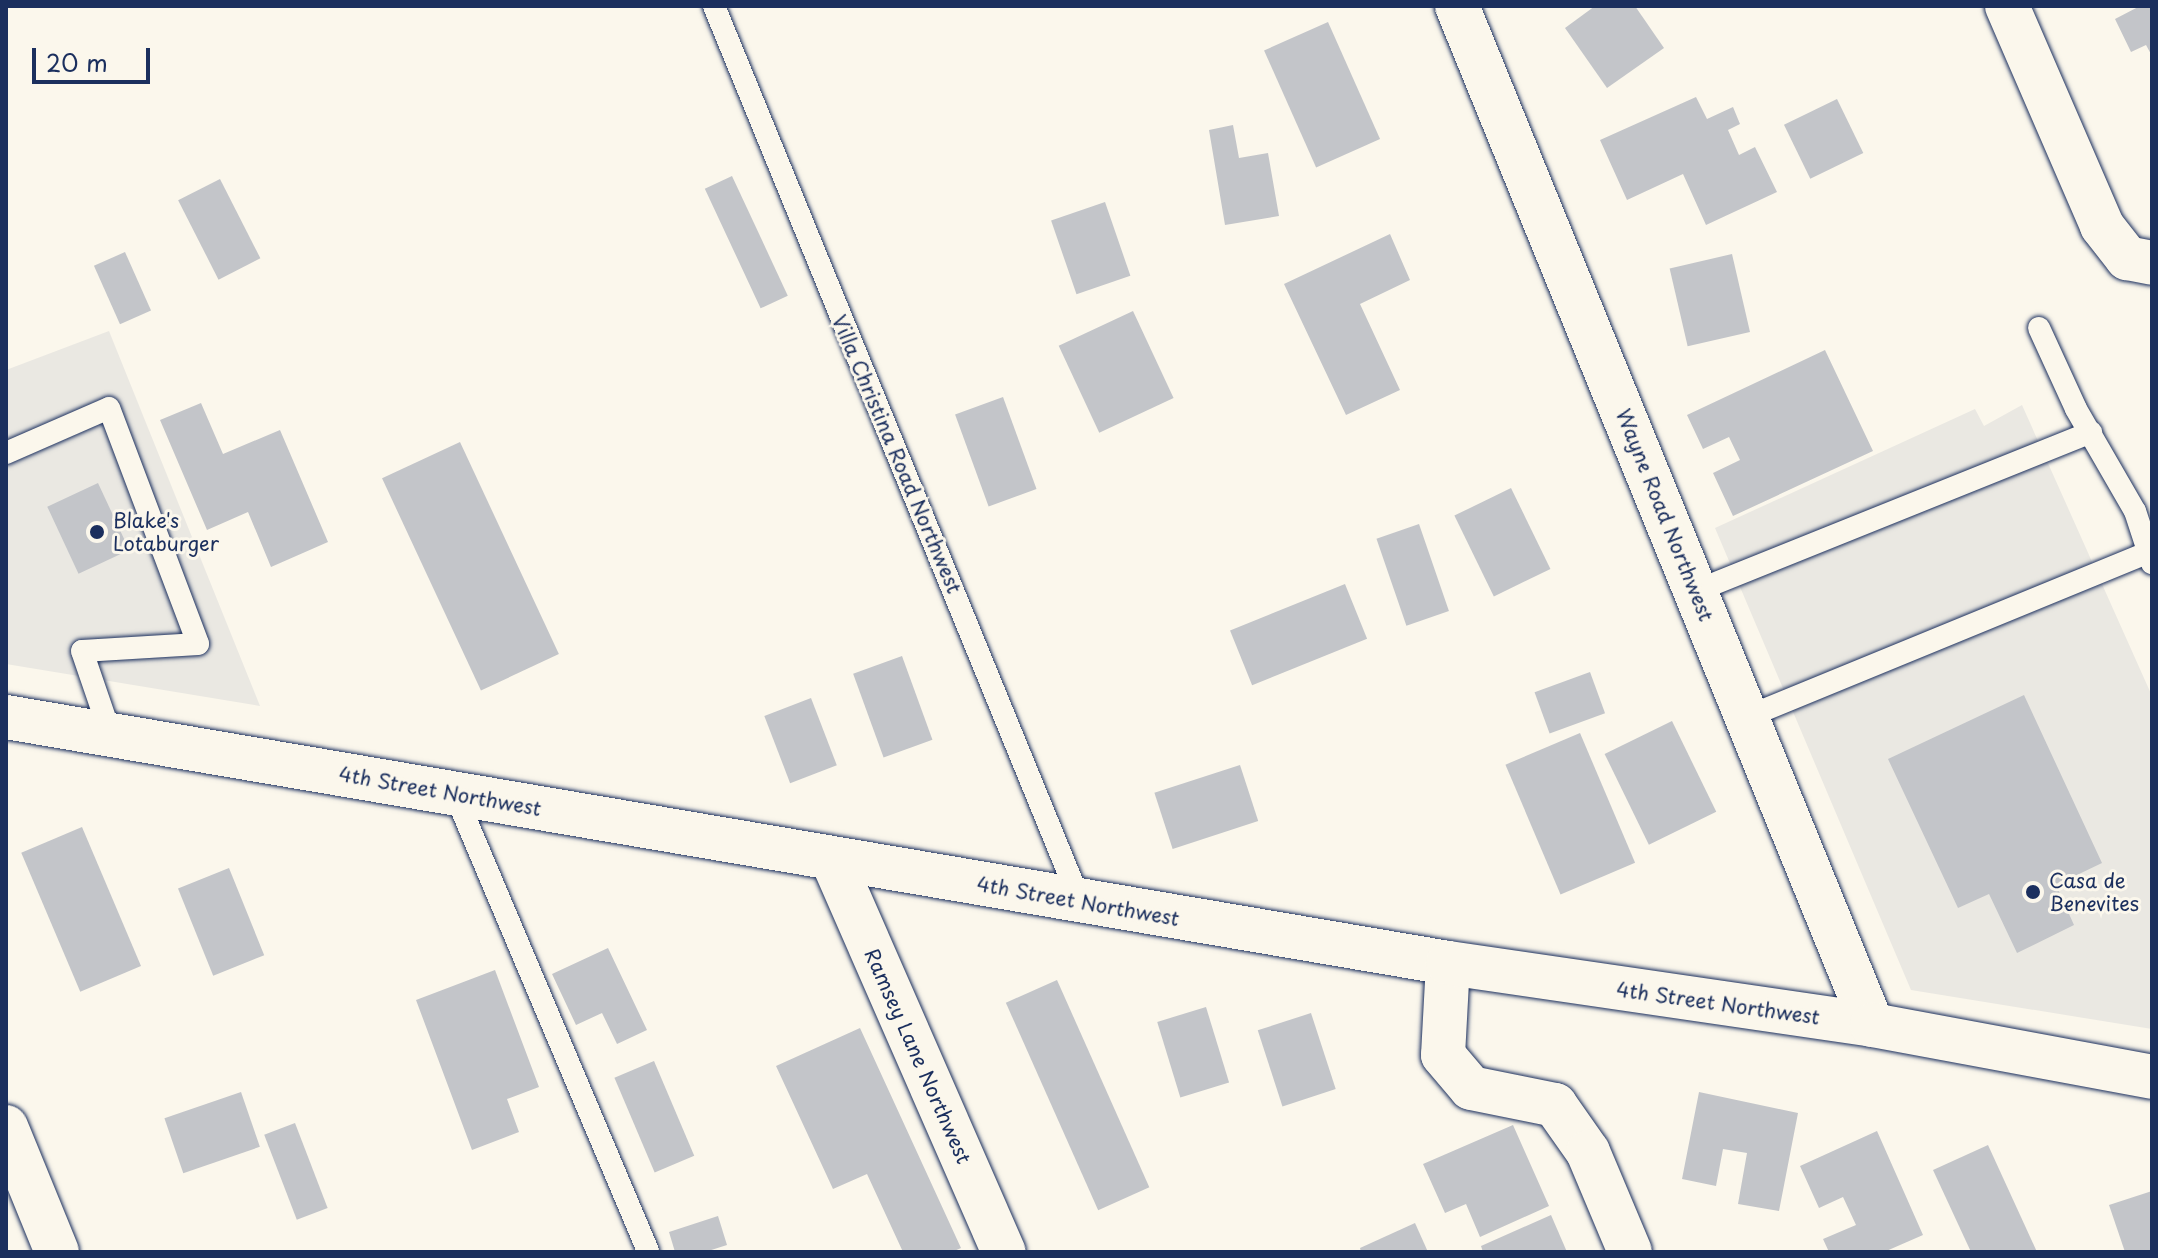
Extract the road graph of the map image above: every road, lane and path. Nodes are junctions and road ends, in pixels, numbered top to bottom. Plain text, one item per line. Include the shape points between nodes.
1 (714, 6) edge
2 (1457, 6) edge
3 (2007, 6) edge
4 (2152, 263) edge
5 (2039, 328) dead end
6 (2091, 432) junction
7 (6, 453) edge
8 (2150, 557) edge
9 (1696, 591) junction
10 (6, 717) edge
11 (1747, 717) junction
12 (110, 733) junction
13 (455, 794) junction
14 (832, 859) junction
15 (1080, 901) junction
16 (1448, 963) junction
17 (1872, 1025) junction
18 (2152, 1077) edge
19 (6, 1127) edge
20 (1637, 1251) edge
21 (57, 1252) edge
22 (648, 1252) edge
23 (1004, 1252) edge

1 - 15 lane, Villa Christina Road Northwest
2 - 9 street, Wayne Road Northwest
3 - 4 street via 2102,226 2127,258
5 - 6 lane
6 - 8 lane via 2135,511
6 - 9 lane
7 - 12 lane via 109,408 198,644 82,651
8 - 11 lane
9 - 11 street, Wayne Road Northwest
10 - 12 street, 4th Street Northwest
11 - 17 street, Wayne Road Northwest
12 - 13 street, 4th Street Northwest
13 - 14 street, 4th Street Northwest
13 - 22 lane
14 - 15 street, 4th Street Northwest
14 - 23 street, Ramsey Lane Northwest
15 - 16 street, 4th Street Northwest
16 - 17 street, 4th Street Northwest
16 - 20 street via 1443,1055 1471,1088 1555,1105 1588,1152
17 - 18 street, 4th Street Northwest
19 - 21 street

